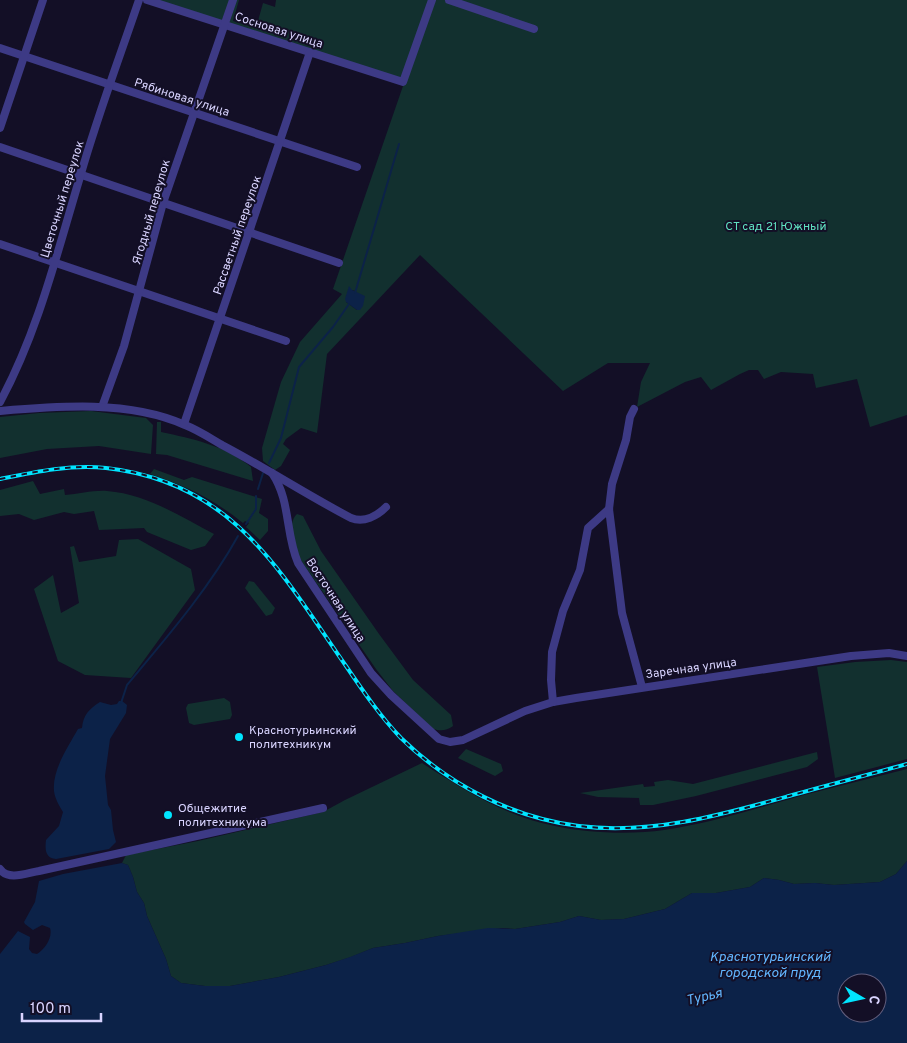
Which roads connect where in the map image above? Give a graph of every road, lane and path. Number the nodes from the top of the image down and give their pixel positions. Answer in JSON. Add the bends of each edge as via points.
{"nodes":[{"id":1,"x":43,"y":0,"type":"edge"},
{"id":2,"x":139,"y":0,"type":"edge"},
{"id":3,"x":147,"y":0,"type":"edge"},
{"id":4,"x":233,"y":0,"type":"edge"},
{"id":5,"x":432,"y":0,"type":"edge"},
{"id":6,"x":449,"y":0,"type":"edge"},
{"id":7,"x":225,"y":25,"type":"junction"},
{"id":8,"x":534,"y":29,"type":"dead end"},
{"id":9,"x":0,"y":48,"type":"edge"},
{"id":10,"x":310,"y":52,"type":"junction"},
{"id":11,"x":24,"y":56,"type":"junction"},
{"id":12,"x":110,"y":85,"type":"junction"},
{"id":13,"x":195,"y":113,"type":"junction"},
{"id":14,"x":0,"y":128,"type":"edge"},
{"id":15,"x":280,"y":141,"type":"junction"},
{"id":16,"x":0,"y":147,"type":"edge"},
{"id":17,"x":357,"y":167,"type":"dead end"},
{"id":18,"x":80,"y":175,"type":"junction"},
{"id":19,"x":163,"y":203,"type":"junction"},
{"id":20,"x":249,"y":232,"type":"junction"},
{"id":21,"x":0,"y":244,"type":"edge"},
{"id":22,"x":55,"y":263,"type":"junction"},
{"id":23,"x":339,"y":263,"type":"dead end"},
{"id":24,"x":140,"y":292,"type":"junction"},
{"id":25,"x":220,"y":319,"type":"junction"},
{"id":26,"x":286,"y":341,"type":"dead end"},
{"id":27,"x":0,"y":402,"type":"edge"},
{"id":28,"x":102,"y":407,"type":"junction"},
{"id":29,"x":634,"y":409,"type":"dead end"},
{"id":30,"x":0,"y":411,"type":"edge"},
{"id":31,"x":184,"y":424,"type":"junction"},
{"id":32,"x":272,"y":473,"type":"junction"},
{"id":33,"x":386,"y":507,"type":"dead end"},
{"id":34,"x":609,"y":509,"type":"junction"},
{"id":35,"x":907,"y":656,"type":"edge"},
{"id":36,"x":642,"y":687,"type":"junction"},
{"id":37,"x":553,"y":702,"type":"junction"},
{"id":38,"x":484,"y":729,"type":"joint"},
{"id":39,"x":324,"y":808,"type":"dead end"},
{"id":40,"x":0,"y":869,"type":"edge"}],
"edges":[{"from":1,"to":11,"type":"street"},
{"from":2,"to":12,"type":"street","name":"Цветочный переулок"},
{"from":3,"to":7,"type":"street","name":"Сосновая улица"},
{"from":4,"to":7,"type":"street","name":"Ягодный переулок"},
{"from":5,"to":10,"type":"street","name":"Сосновая улица","via":[[403,82]]},
{"from":6,"to":8,"type":"street"},
{"from":7,"to":10,"type":"street","name":"Сосновая улица"},
{"from":7,"to":13,"type":"street","name":"Ягодный переулок"},
{"from":9,"to":11,"type":"street","name":"Рябиновая улица"},
{"from":10,"to":15,"type":"street","name":"Рассветный переулок"},
{"from":11,"to":12,"type":"street","name":"Рябиновая улица"},
{"from":11,"to":14,"type":"street"},
{"from":12,"to":13,"type":"street","name":"Рябиновая улица"},
{"from":12,"to":18,"type":"street","name":"Цветочный переулок"},
{"from":13,"to":15,"type":"street","name":"Рябиновая улица"},
{"from":13,"to":19,"type":"street","name":"Ягодный переулок"},
{"from":15,"to":17,"type":"street","name":"Рябиновая улица"},
{"from":15,"to":20,"type":"street","name":"Рассветный переулок"},
{"from":16,"to":18,"type":"street"},
{"from":18,"to":19,"type":"street"},
{"from":18,"to":22,"type":"street","name":"Цветочный переулок"},
{"from":19,"to":20,"type":"street"},
{"from":19,"to":24,"type":"street","name":"Ягодный переулок"},
{"from":20,"to":23,"type":"street"},
{"from":20,"to":25,"type":"street","name":"Рассветный переулок"},
{"from":21,"to":22,"type":"street"},
{"from":22,"to":24,"type":"street"},
{"from":22,"to":27,"type":"street","name":"Цветочный переулок","via":[[30,335]]},
{"from":24,"to":25,"type":"street"},
{"from":24,"to":28,"type":"street","name":"Ягодный переулок"},
{"from":25,"to":26,"type":"street"},
{"from":25,"to":31,"type":"street","name":"Рассветный переулок"},
{"from":28,"to":30,"type":"street","via":[[55,406]]},
{"from":28,"to":31,"type":"street"},
{"from":29,"to":34,"type":"street","via":[[612,484]]},
{"from":31,"to":32,"type":"street"},
{"from":32,"to":33,"type":"street","via":[[358,521],[377,515]]},
{"from":32,"to":38,"type":"street","name":"Восточная улица","via":[[284,495],[291,544],[298,563],[371,673],[439,739],[450,742],[463,740]]},
{"from":34,"to":36,"type":"street","via":[[622,613]]},
{"from":34,"to":37,"type":"street","via":[[588,528],[580,570],[563,611],[552,652],[550,680]]},
{"from":35,"to":36,"type":"street","name":"Заречная улица","via":[[889,653],[851,656]]},
{"from":36,"to":37,"type":"street","name":"Заречная улица"},
{"from":37,"to":38,"type":"street","name":"Заречная улица"},
{"from":39,"to":40,"type":"street","via":[[39,871],[8,876]]}]}
